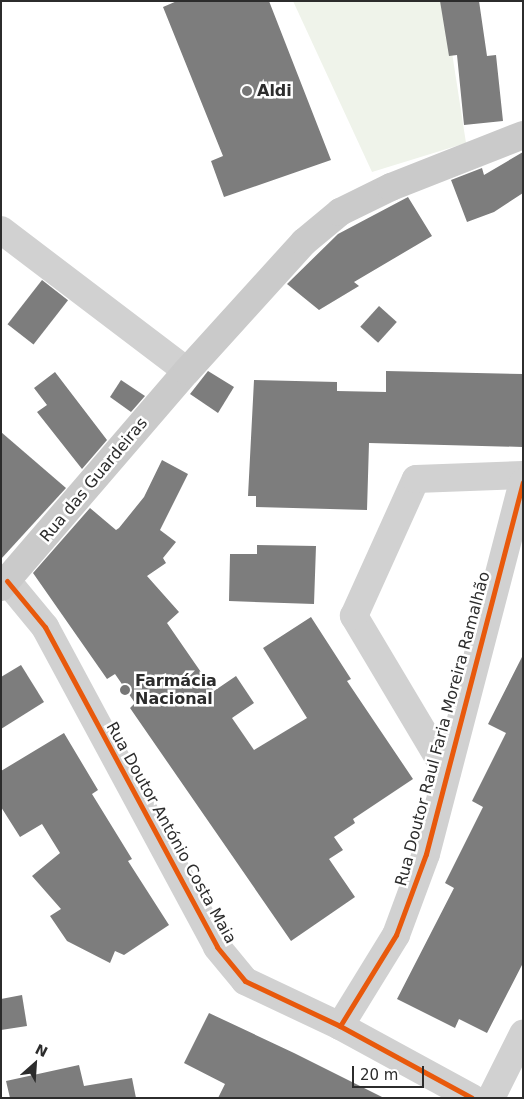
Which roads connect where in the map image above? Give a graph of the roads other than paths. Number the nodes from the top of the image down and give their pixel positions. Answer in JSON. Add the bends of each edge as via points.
{"nodes":[{"id":1,"x":523,"y":135,"type":"edge"},
{"id":2,"x":1,"y":230,"type":"edge"},
{"id":3,"x":187,"y":371,"type":"junction"},
{"id":4,"x":523,"y":475,"type":"edge"},
{"id":5,"x":523,"y":482,"type":"edge"},
{"id":6,"x":4,"y":584,"type":"edge"},
{"id":7,"x":447,"y":772,"type":"junction"},
{"id":8,"x":340,"y":1026,"type":"junction"},
{"id":9,"x":523,"y":1034,"type":"edge"},
{"id":10,"x":472,"y":1098,"type":"edge"},
{"id":11,"x":491,"y":1098,"type":"edge"}],
"edges":[{"from":1,"to":3,"type":"main road","name":"Rua das Guardeiras","via":[[392,187],[340,212],[304,242]]},
{"from":2,"to":3,"type":"street"},
{"from":3,"to":6,"type":"main road","name":"Rua das Guardeiras"},
{"from":4,"to":7,"type":"street","via":[[416,479],[354,616]]},
{"from":5,"to":7,"type":"street","name":"Rua Doutor Raul Faria Moreira Ramalhão"},
{"from":6,"to":8,"type":"street","name":"Rua Doutor António Costa Maia","via":[[45,627],[216,947],[245,981]]},
{"from":7,"to":8,"type":"street","name":"Rua Doutor Raul Faria Moreira Ramalhão","via":[[426,854],[396,935]]},
{"from":8,"to":10,"type":"street","name":"Rua Doutor António Costa Maia"},
{"from":9,"to":11,"type":"street"}]}
